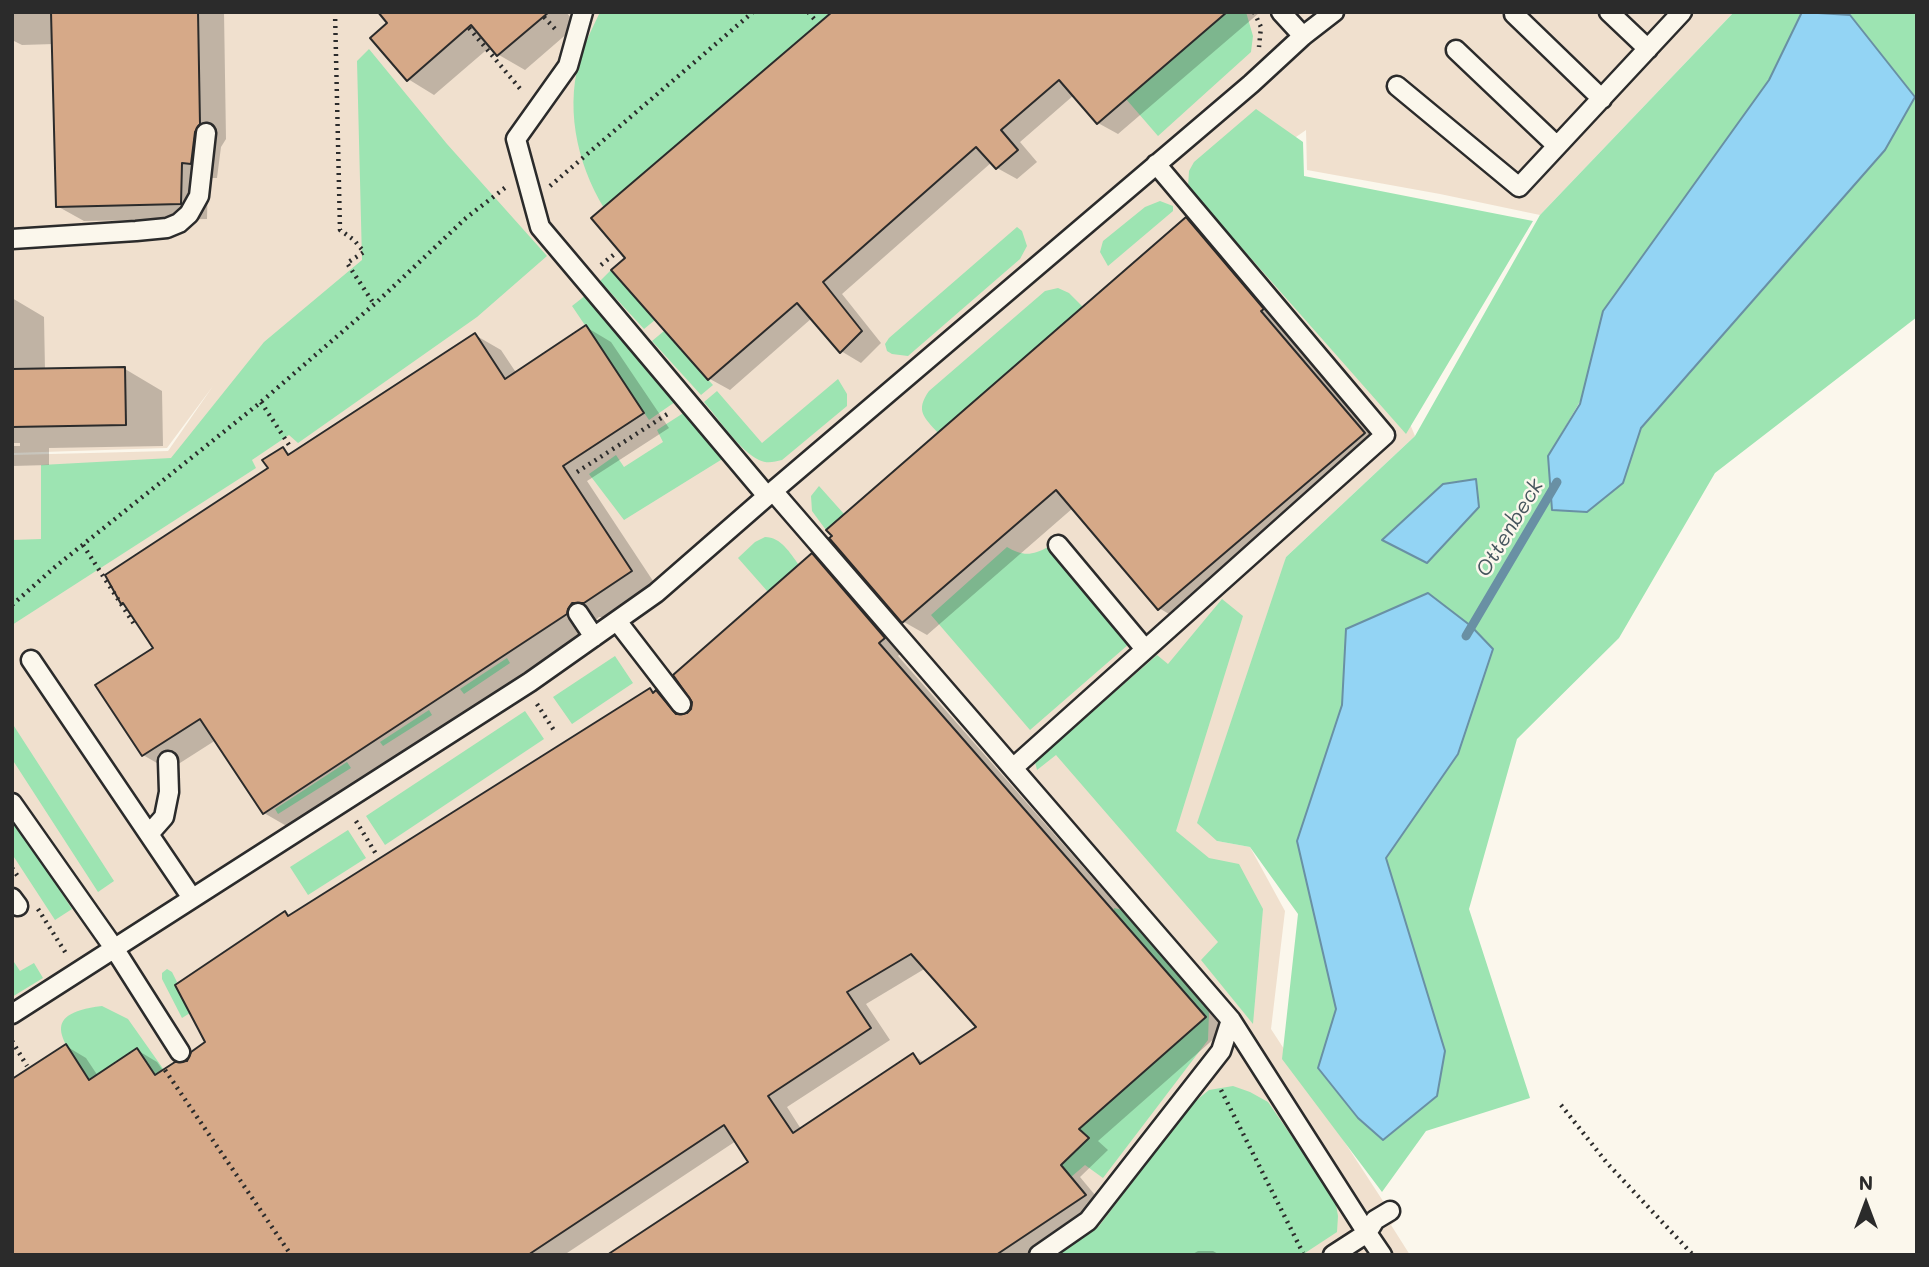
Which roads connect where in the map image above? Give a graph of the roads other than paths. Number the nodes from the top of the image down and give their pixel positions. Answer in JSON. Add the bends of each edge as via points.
{"nodes":[{"id":1,"x":583,"y":12,"type":"edge"},
{"id":2,"x":1281,"y":12,"type":"edge"},
{"id":3,"x":1334,"y":12,"type":"edge"},
{"id":4,"x":1609,"y":12,"type":"edge"},
{"id":5,"x":1682,"y":12,"type":"edge"},
{"id":6,"x":1514,"y":14,"type":"edge"},
{"id":7,"x":1303,"y":36,"type":"junction"},
{"id":8,"x":1648,"y":49,"type":"junction"},
{"id":9,"x":1456,"y":50,"type":"dead end"},
{"id":10,"x":1397,"y":86,"type":"dead end"},
{"id":11,"x":1602,"y":99,"type":"junction"},
{"id":12,"x":206,"y":133,"type":"dead end"},
{"id":13,"x":1557,"y":146,"type":"junction"},
{"id":14,"x":1156,"y":164,"type":"junction"},
{"id":15,"x":12,"y":239,"type":"edge"},
{"id":16,"x":770,"y":493,"type":"junction"},
{"id":17,"x":1058,"y":545,"type":"dead end"},
{"id":18,"x":578,"y":613,"type":"dead end"},
{"id":19,"x":617,"y":621,"type":"junction"},
{"id":20,"x":594,"y":636,"type":"junction"},
{"id":21,"x":1145,"y":649,"type":"junction"},
{"id":22,"x":31,"y":660,"type":"dead end"},
{"id":23,"x":681,"y":704,"type":"dead end"},
{"id":24,"x":168,"y":761,"type":"dead end"},
{"id":25,"x":1013,"y":768,"type":"junction"},
{"id":26,"x":12,"y":803,"type":"edge"},
{"id":27,"x":149,"y":834,"type":"junction"},
{"id":28,"x":192,"y":898,"type":"junction"},
{"id":29,"x":114,"y":948,"type":"junction"},
{"id":30,"x":12,"y":1014,"type":"edge"},
{"id":31,"x":1231,"y":1020,"type":"junction"},
{"id":32,"x":180,"y":1052,"type":"dead end"},
{"id":33,"x":1390,"y":1211,"type":"dead end"},
{"id":34,"x":1367,"y":1233,"type":"junction"},
{"id":35,"x":1039,"y":1255,"type":"edge"},
{"id":36,"x":1333,"y":1255,"type":"edge"},
{"id":37,"x":1381,"y":1255,"type":"edge"}],
"edges":[{"from":1,"to":16,"type":"lane","via":[[568,66],[516,139],[540,227]]},
{"from":2,"to":7,"type":"lane"},
{"from":3,"to":7,"type":"lane"},
{"from":4,"to":8,"type":"lane"},
{"from":5,"to":8,"type":"lane"},
{"from":6,"to":11,"type":"lane"},
{"from":7,"to":14,"type":"lane"},
{"from":8,"to":11,"type":"lane"},
{"from":9,"to":13,"type":"lane"},
{"from":10,"to":13,"type":"lane","via":[[1519,187]]},
{"from":11,"to":13,"type":"lane"},
{"from":12,"to":15,"type":"lane","via":[[199,195],[179,223],[136,231]]},
{"from":14,"to":16,"type":"lane"},
{"from":14,"to":21,"type":"lane","via":[[1385,435]]},
{"from":16,"to":19,"type":"lane","via":[[656,593]]},
{"from":16,"to":25,"type":"lane"},
{"from":17,"to":21,"type":"lane"},
{"from":18,"to":20,"type":"lane"},
{"from":19,"to":20,"type":"lane"},
{"from":19,"to":23,"type":"lane"},
{"from":20,"to":28,"type":"lane","via":[[530,682]]},
{"from":21,"to":25,"type":"lane"},
{"from":22,"to":27,"type":"lane"},
{"from":24,"to":27,"type":"lane","via":[[164,817]]},
{"from":25,"to":31,"type":"lane"},
{"from":26,"to":29,"type":"lane"},
{"from":27,"to":28,"type":"lane"},
{"from":28,"to":29,"type":"lane"},
{"from":29,"to":30,"type":"lane"},
{"from":29,"to":32,"type":"lane"},
{"from":31,"to":34,"type":"lane"},
{"from":31,"to":35,"type":"lane","via":[[1221,1051],[1088,1221]]},
{"from":33,"to":34,"type":"lane","via":[[1375,1220]]},
{"from":34,"to":36,"type":"lane"},
{"from":34,"to":37,"type":"lane"}]}
